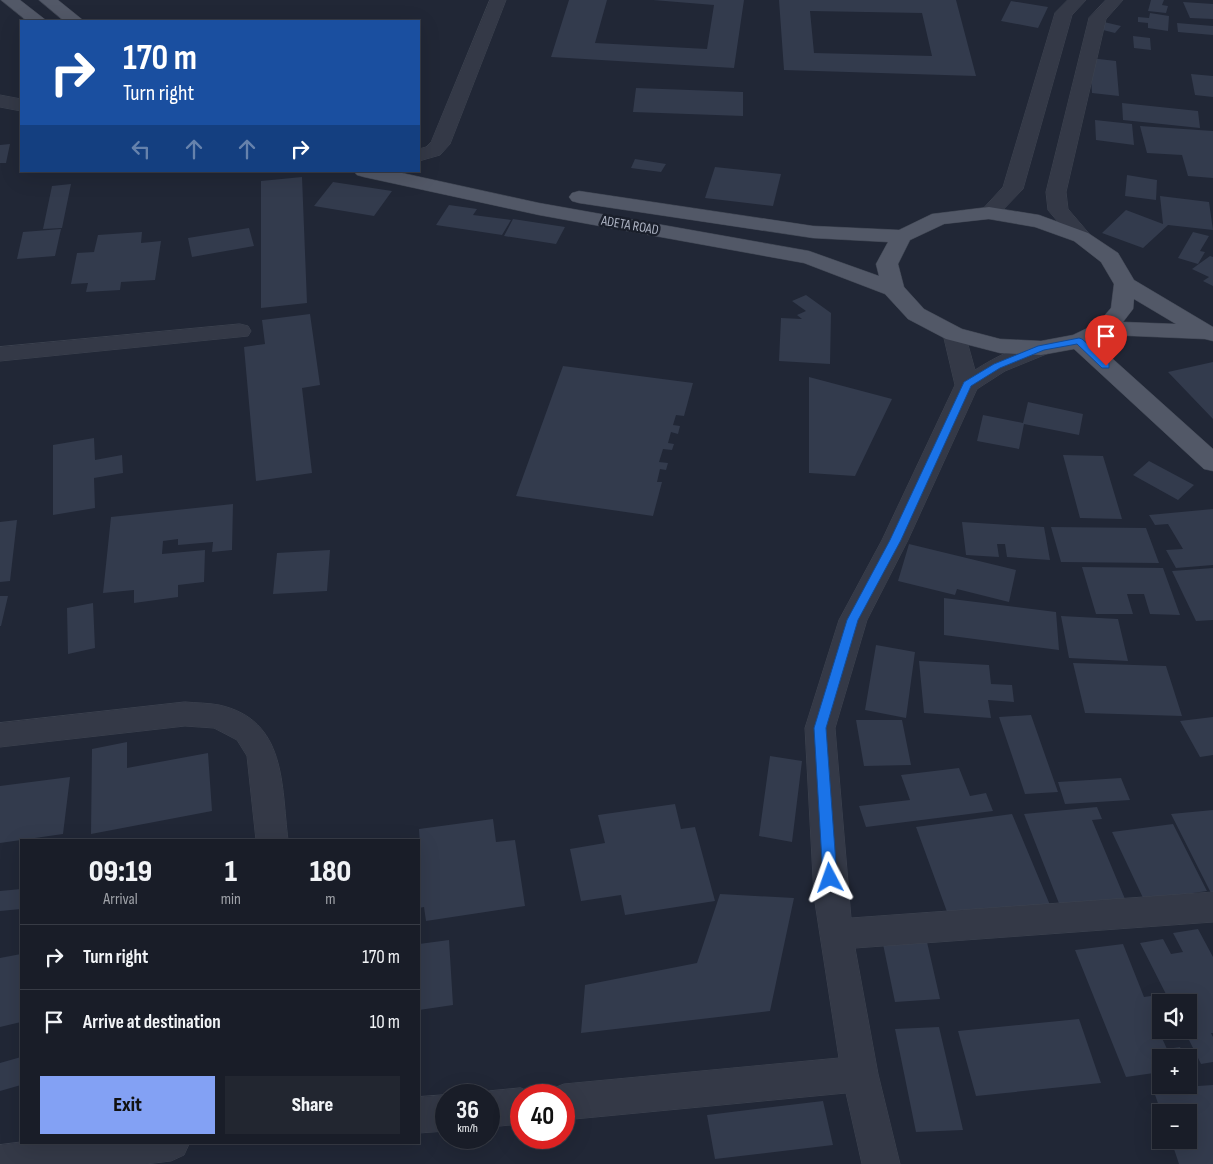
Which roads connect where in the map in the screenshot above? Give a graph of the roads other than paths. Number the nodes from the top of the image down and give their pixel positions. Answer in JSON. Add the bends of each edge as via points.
{"nodes":[{"id":1,"x":9,"y":0,"type":"edge"},
{"id":2,"x":47,"y":0,"type":"edge"},
{"id":3,"x":498,"y":0,"type":"edge"},
{"id":4,"x":1078,"y":0,"type":"edge"},
{"id":5,"x":1115,"y":0,"type":"edge"},
{"id":6,"x":37,"y":20,"type":"edge"},
{"id":7,"x":74,"y":20,"type":"edge"},
{"id":8,"x":0,"y":84,"type":"edge"},
{"id":9,"x":20,"y":88,"type":"edge"},
{"id":10,"x":0,"y":101,"type":"edge"},
{"id":11,"x":20,"y":105,"type":"edge"},
{"id":12,"x":20,"y":115,"type":"edge"},
{"id":13,"x":0,"y":117,"type":"edge"},
{"id":14,"x":420,"y":155,"type":"edge"},
{"id":15,"x":420,"y":169,"type":"edge"},
{"id":16,"x":369,"y":172,"type":"edge"},
{"id":17,"x":989,"y":213,"type":"junction"},
{"id":18,"x":902,"y":236,"type":"junction"},
{"id":19,"x":1081,"y":237,"type":"junction"},
{"id":20,"x":1125,"y":284,"type":"junction"},
{"id":21,"x":893,"y":289,"type":"junction"},
{"id":22,"x":1106,"y":328,"type":"junction"},
{"id":23,"x":240,"y":331,"type":"dead end"},
{"id":24,"x":1209,"y":333,"type":"edge"},
{"id":25,"x":954,"y":334,"type":"junction"},
{"id":26,"x":1079,"y":341,"type":"junction"},
{"id":27,"x":1041,"y":348,"type":"junction"},
{"id":28,"x":0,"y":354,"type":"edge"},
{"id":29,"x":967,"y":385,"type":"junction"},
{"id":30,"x":1213,"y":463,"type":"edge"},
{"id":31,"x":0,"y":735,"type":"edge"},
{"id":32,"x":272,"y":839,"type":"edge"},
{"id":33,"x":1213,"y":908,"type":"edge"},
{"id":34,"x":836,"y":934,"type":"junction"},
{"id":35,"x":860,"y":1074,"type":"junction"},
{"id":36,"x":575,"y":1101,"type":"edge"},
{"id":37,"x":435,"y":1114,"type":"edge"},
{"id":38,"x":420,"y":1115,"type":"edge"},
{"id":39,"x":155,"y":1144,"type":"edge"},
{"id":40,"x":0,"y":1164,"type":"edge"},
{"id":41,"x":881,"y":1164,"type":"edge"}],
"edges":[{"from":1,"to":6,"type":"main road"},
{"from":2,"to":7,"type":"main road"},
{"from":3,"to":14,"type":"street","via":[[440,144],[433,151]]},
{"from":4,"to":17,"type":"street","via":[[1064,13],[1013,189]]},
{"from":5,"to":19,"type":"street","via":[[1098,18],[1056,192],[1058,210]]},
{"from":8,"to":9,"type":"street"},
{"from":10,"to":11,"type":"street"},
{"from":12,"to":13,"type":"street"},
{"from":15,"to":18,"type":"main road","name":"ADETA ROAD","via":[[549,193],[813,232]]},
{"from":16,"to":21,"type":"main road","name":"ADETA ROAD","via":[[539,209],[809,257]]},
{"from":17,"to":18,"type":"main road","via":[[939,218]]},
{"from":17,"to":19,"type":"main road","via":[[1039,220]]},
{"from":18,"to":21,"type":"main road","via":[[887,264]]},
{"from":19,"to":20,"type":"main road","via":[[1110,258]]},
{"from":20,"to":22,"type":"main road","via":[[1122,309]]},
{"from":20,"to":24,"type":"main road"},
{"from":21,"to":25,"type":"main road","via":[[916,314]]},
{"from":22,"to":24,"type":"main road"},
{"from":22,"to":26,"type":"main road"},
{"from":23,"to":28,"type":"street"},
{"from":25,"to":27,"type":"main road","via":[[1000,346]]},
{"from":25,"to":29,"type":"street"},
{"from":26,"to":27,"type":"main road"},
{"from":26,"to":30,"type":"main road"},
{"from":27,"to":29,"type":"street","via":[[997,366]]},
{"from":29,"to":34,"type":"street","via":[[895,540],[852,620],[820,728]]},
{"from":31,"to":32,"type":"street","via":[[185,714],[219,717],[248,732],[262,755]]},
{"from":33,"to":34,"type":"street"},
{"from":34,"to":35,"type":"street"},
{"from":35,"to":36,"type":"street"},
{"from":35,"to":41,"type":"street"},
{"from":37,"to":38,"type":"street"},
{"from":39,"to":40,"type":"street"}]}
